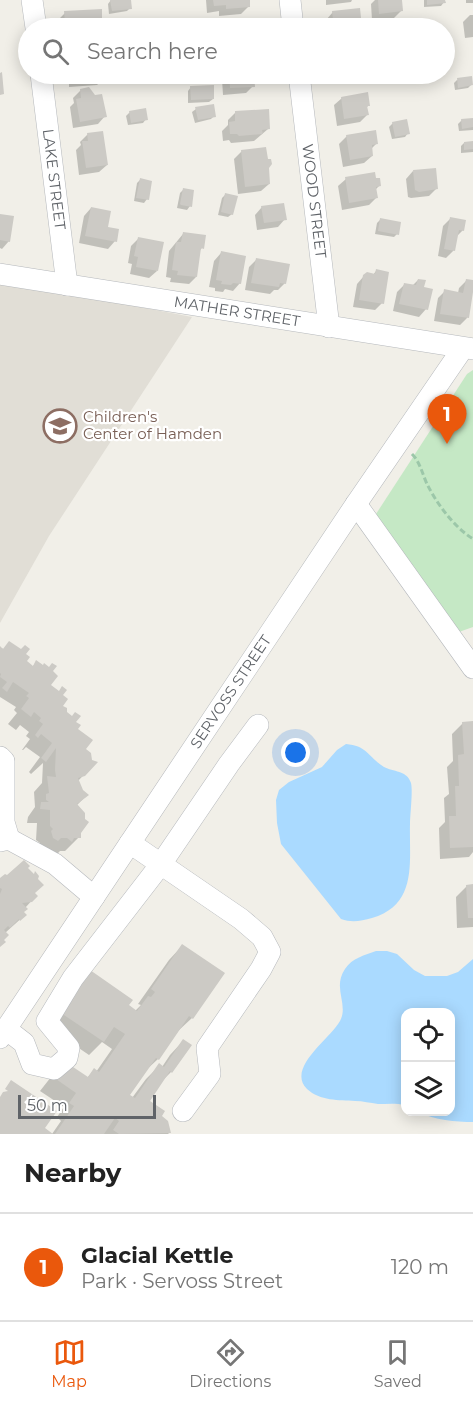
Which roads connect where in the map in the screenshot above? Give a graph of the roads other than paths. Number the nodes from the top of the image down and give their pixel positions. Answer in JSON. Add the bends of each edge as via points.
{"nodes":[{"id":1,"x":32,"y":0,"type":"edge"},
{"id":2,"x":290,"y":0,"type":"edge"},
{"id":3,"x":35,"y":18,"type":"edge"},
{"id":4,"x":292,"y":18,"type":"edge"},
{"id":5,"x":42,"y":84,"type":"edge"},
{"id":6,"x":300,"y":84,"type":"edge"},
{"id":7,"x":0,"y":274,"type":"edge"},
{"id":8,"x":67,"y":285,"type":"junction"},
{"id":9,"x":329,"y":327,"type":"junction"},
{"id":10,"x":468,"y":349,"type":"edge"},
{"id":11,"x":356,"y":504,"type":"junction"},
{"id":12,"x":473,"y":668,"type":"edge"},
{"id":13,"x":258,"y":725,"type":"dead end"},
{"id":14,"x":0,"y":758,"type":"edge"},
{"id":15,"x":4,"y":840,"type":"edge"},
{"id":16,"x":130,"y":843,"type":"junction"},
{"id":17,"x":161,"y":864,"type":"junction"},
{"id":18,"x":94,"y":897,"type":"junction"},
{"id":19,"x":7,"y":1028,"type":"edge"},
{"id":20,"x":52,"y":1028,"type":"junction"},
{"id":21,"x":183,"y":1111,"type":"dead end"}],
"edges":[{"from":1,"to":3,"type":"street"},
{"from":2,"to":4,"type":"street"},
{"from":5,"to":8,"type":"street","name":"LAKE STREET"},
{"from":6,"to":9,"type":"street","name":"WOOD STREET"},
{"from":7,"to":8,"type":"street","name":"MATHER STREET"},
{"from":8,"to":9,"type":"street","name":"MATHER STREET"},
{"from":9,"to":10,"type":"street","name":"MATHER STREET"},
{"from":10,"to":11,"type":"street","name":"SERVOSS STREET"},
{"from":11,"to":12,"type":"street"},
{"from":11,"to":16,"type":"street","name":"SERVOSS STREET"},
{"from":13,"to":17,"type":"street"},
{"from":14,"to":15,"type":"street","via":[[4,761]]},
{"from":15,"to":18,"type":"street","via":[[55,864]]},
{"from":16,"to":17,"type":"street"},
{"from":16,"to":18,"type":"street","name":"SERVOSS STREET"},
{"from":17,"to":20,"type":"street","via":[[73,978],[47,1021]]},
{"from":17,"to":21,"type":"street","via":[[241,919],[262,937],[270,952],[207,1047],[210,1074]]},
{"from":18,"to":19,"type":"street","name":"SERVOSS STREET"},
{"from":19,"to":20,"type":"street"},
{"from":19,"to":20,"type":"street","via":[[24,1043],[32,1064],[54,1069],[67,1058],[69,1048]]}]}
